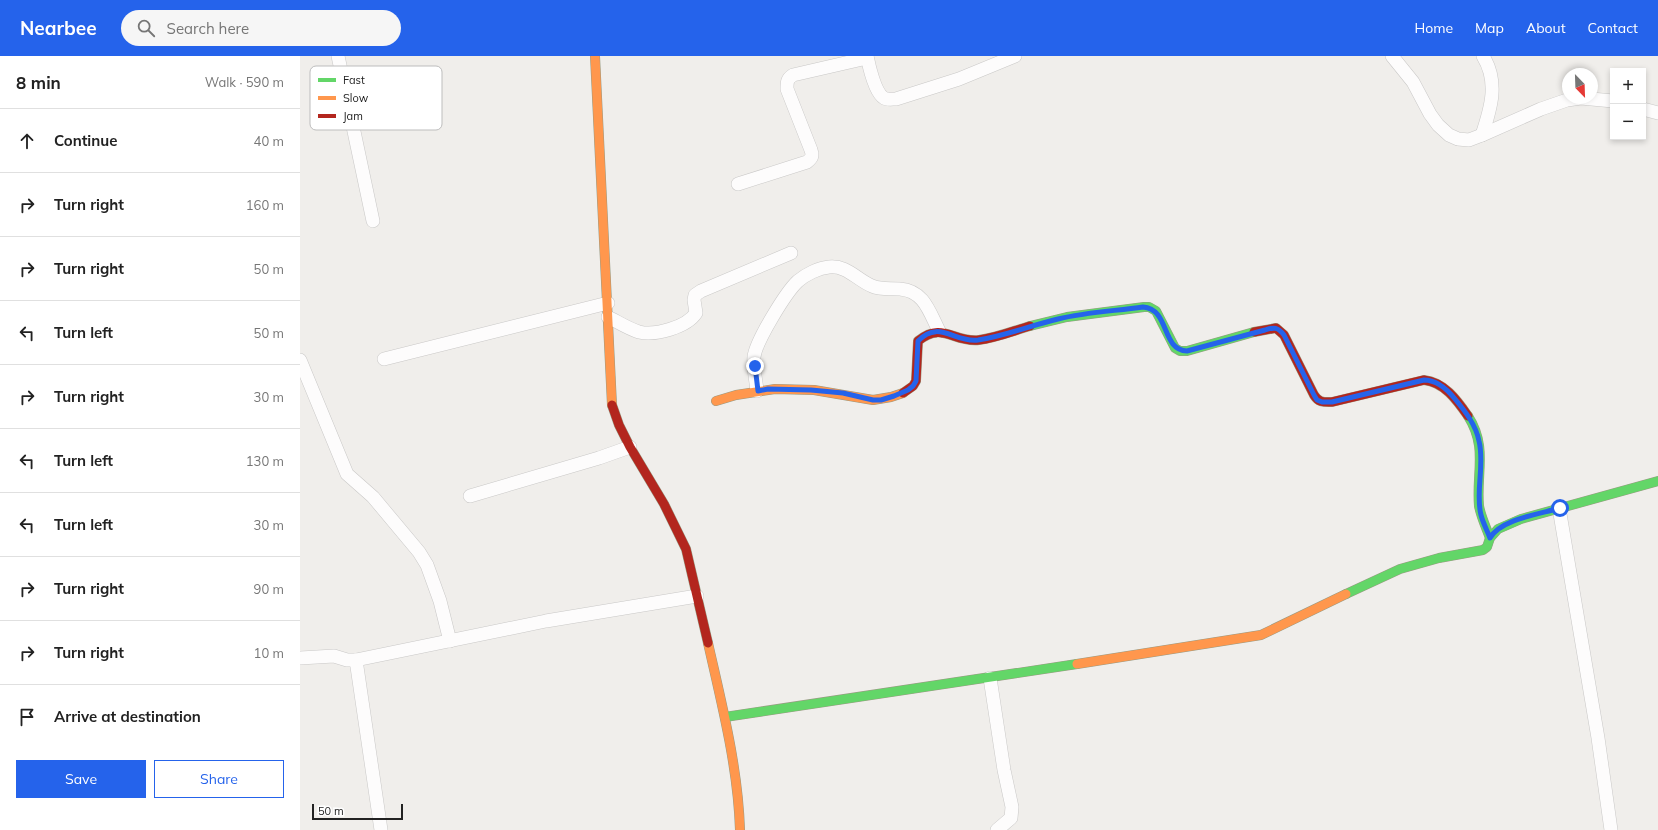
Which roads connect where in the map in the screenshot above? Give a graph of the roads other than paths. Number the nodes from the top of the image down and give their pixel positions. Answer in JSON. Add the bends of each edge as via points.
{"nodes":[{"id":1,"x":338,"y":56,"type":"edge"},
{"id":2,"x":595,"y":56,"type":"edge"},
{"id":3,"x":1015,"y":56,"type":"edge"},
{"id":4,"x":1392,"y":56,"type":"edge"},
{"id":5,"x":1483,"y":56,"type":"edge"},
{"id":6,"x":867,"y":57,"type":"edge"},
{"id":7,"x":340,"y":66,"type":"edge"},
{"id":8,"x":1610,"y":101,"type":"edge"},
{"id":9,"x":1646,"y":110,"type":"edge"},
{"id":10,"x":1658,"y":113,"type":"edge"},
{"id":11,"x":354,"y":130,"type":"edge"},
{"id":12,"x":1482,"y":135,"type":"junction"},
{"id":13,"x":738,"y":184,"type":"dead end"},
{"id":14,"x":374,"y":221,"type":"dead end"},
{"id":15,"x":791,"y":253,"type":"dead end"},
{"id":16,"x":608,"y":303,"type":"junction"},
{"id":17,"x":608,"y":317,"type":"junction"},
{"id":18,"x":939,"y":331,"type":"junction"},
{"id":19,"x":384,"y":359,"type":"dead end"},
{"id":20,"x":300,"y":360,"type":"edge"},
{"id":21,"x":758,"y":391,"type":"junction"},
{"id":22,"x":716,"y":401,"type":"dead end"},
{"id":23,"x":630,"y":447,"type":"junction"},
{"id":24,"x":1658,"y":481,"type":"edge"},
{"id":25,"x":470,"y":496,"type":"dead end"},
{"id":26,"x":1560,"y":508,"type":"junction"},
{"id":27,"x":1490,"y":538,"type":"junction"},
{"id":28,"x":697,"y":596,"type":"junction"},
{"id":29,"x":450,"y":641,"type":"junction"},
{"id":30,"x":300,"y":658,"type":"edge"},
{"id":31,"x":356,"y":660,"type":"junction"},
{"id":32,"x":990,"y":678,"type":"junction"},
{"id":33,"x":725,"y":716,"type":"junction"},
{"id":34,"x":381,"y":830,"type":"edge"},
{"id":35,"x":740,"y":830,"type":"edge"},
{"id":36,"x":997,"y":830,"type":"edge"},
{"id":37,"x":1611,"y":830,"type":"edge"}],
"edges":[{"from":1,"to":7,"type":"street"},
{"from":2,"to":16,"type":"street"},
{"from":3,"to":6,"type":"street","via":[[959,79],[896,99],[880,95]]},
{"from":4,"to":12,"type":"street","via":[[1413,82],[1430,114],[1449,135],[1458,140]]},
{"from":5,"to":12,"type":"street","via":[[1493,83],[1491,110]]},
{"from":6,"to":13,"type":"street","via":[[789,77],[787,89],[813,155],[807,162]]},
{"from":8,"to":12,"type":"street","via":[[1581,98],[1560,102]]},
{"from":9,"to":10,"type":"street"},
{"from":11,"to":14,"type":"street"},
{"from":15,"to":17,"type":"street","via":[[701,291],[695,295],[696,313],[693,317],[668,330],[638,332]]},
{"from":16,"to":17,"type":"street"},
{"from":16,"to":19,"type":"street"},
{"from":17,"to":23,"type":"street","via":[[613,410]]},
{"from":18,"to":21,"type":"street","via":[[923,336],[918,341],[916,381],[908,390],[894,396],[873,400],[843,393],[811,390]]},
{"from":18,"to":21,"type":"street","via":[[919,296],[912,292],[873,287],[843,268],[829,267],[798,281],[757,345],[754,357]]},
{"from":18,"to":27,"type":"street","via":[[963,340],[979,340],[1060,318],[1149,307],[1156,311],[1172,344],[1180,351],[1271,328],[1280,330],[1289,342],[1314,395],[1322,402],[1337,402],[1396,386],[1431,380],[1452,395],[1476,432],[1481,457],[1480,514]]},
{"from":20,"to":29,"type":"street","via":[[347,474],[373,497],[427,565]]},
{"from":21,"to":22,"type":"street"},
{"from":23,"to":25,"type":"street"},
{"from":23,"to":28,"type":"street","via":[[686,549]]},
{"from":24,"to":26,"type":"street"},
{"from":26,"to":27,"type":"street","via":[[1504,526]]},
{"from":26,"to":37,"type":"street"},
{"from":27,"to":32,"type":"street","via":[[1487,548],[1483,550],[1439,558],[1400,569],[1261,635]]},
{"from":28,"to":29,"type":"street"},
{"from":28,"to":33,"type":"street"},
{"from":29,"to":31,"type":"street"},
{"from":30,"to":31,"type":"street","via":[[334,656]]},
{"from":31,"to":34,"type":"street"},
{"from":32,"to":33,"type":"street"},
{"from":32,"to":36,"type":"street","via":[[1012,807],[1011,818]]},
{"from":33,"to":35,"type":"street","via":[[739,804]]}]}
